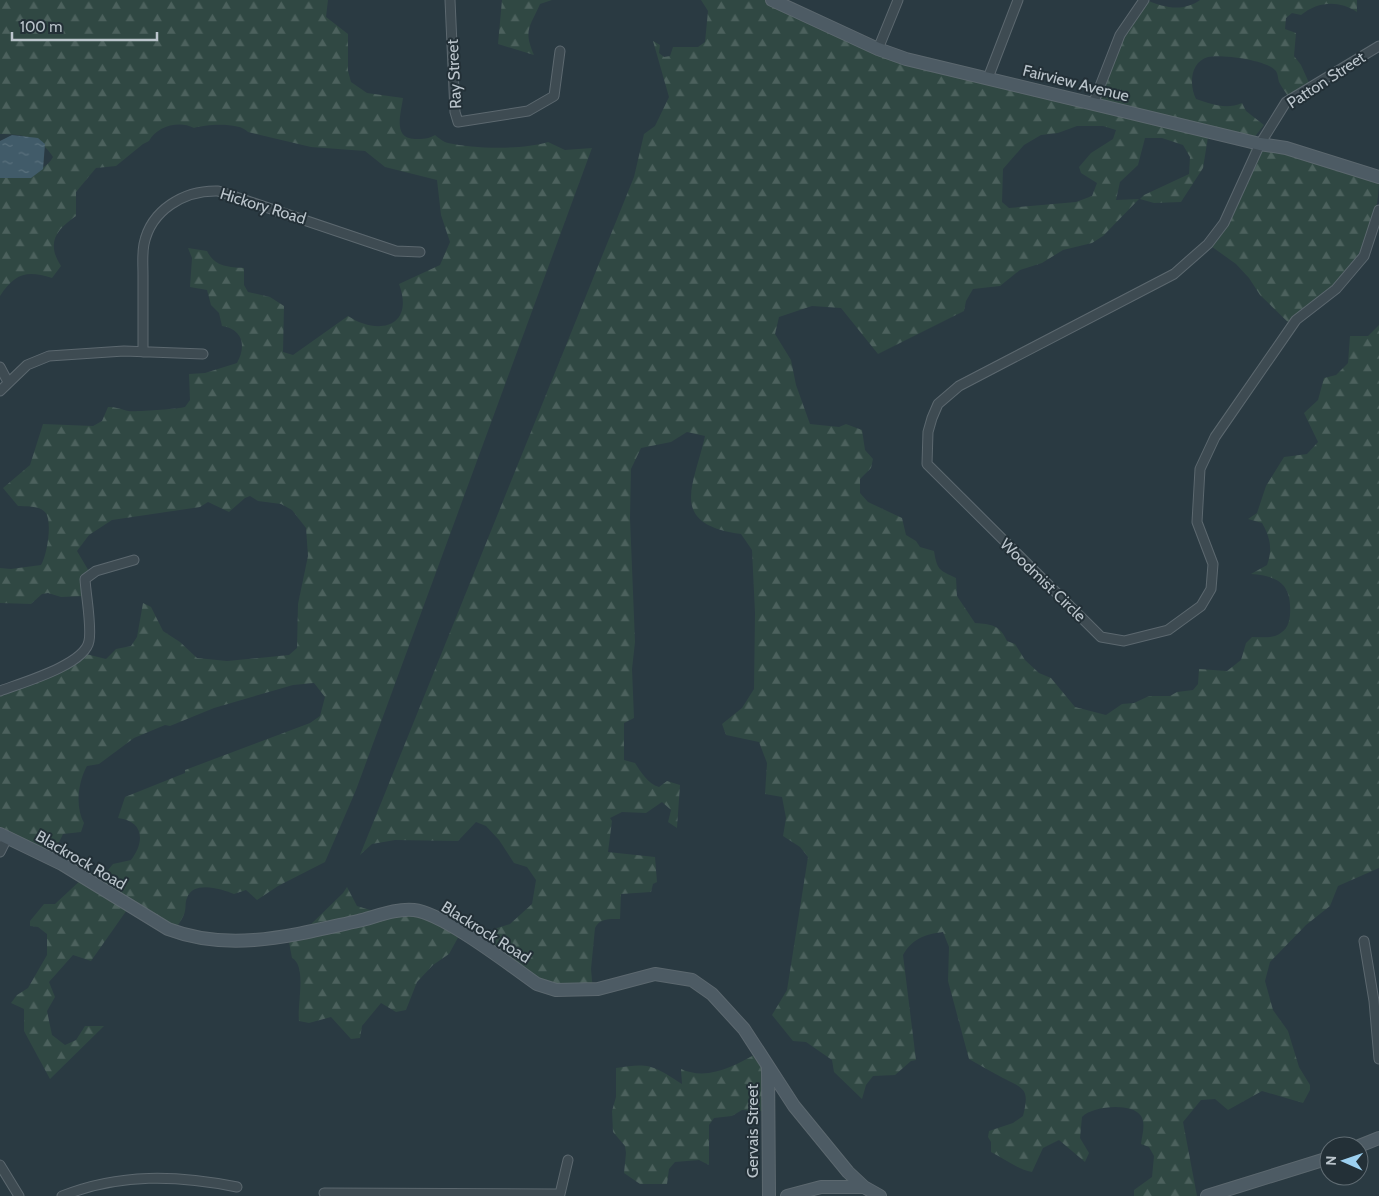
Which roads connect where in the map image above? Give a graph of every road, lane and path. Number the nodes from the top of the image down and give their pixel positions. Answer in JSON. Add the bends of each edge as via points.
{"nodes":[{"id":1,"x":450,"y":0,"type":"edge"},
{"id":2,"x":772,"y":0,"type":"edge"},
{"id":3,"x":898,"y":0,"type":"edge"},
{"id":4,"x":1018,"y":0,"type":"edge"},
{"id":5,"x":1144,"y":0,"type":"edge"},
{"id":6,"x":1379,"y":46,"type":"edge"},
{"id":7,"x":878,"y":49,"type":"junction"},
{"id":8,"x":560,"y":51,"type":"dead end"},
{"id":9,"x":988,"y":78,"type":"junction"},
{"id":10,"x":1093,"y":104,"type":"junction"},
{"id":11,"x":1260,"y":144,"type":"junction"},
{"id":12,"x":1379,"y":177,"type":"edge"},
{"id":13,"x":1379,"y":210,"type":"edge"},
{"id":14,"x":420,"y":252,"type":"dead end"},
{"id":15,"x":143,"y":352,"type":"junction"},
{"id":16,"x":203,"y":354,"type":"dead end"},
{"id":17,"x":0,"y":367,"type":"edge"},
{"id":18,"x":8,"y":382,"type":"junction"},
{"id":19,"x":0,"y":391,"type":"edge"},
{"id":20,"x":134,"y":560,"type":"dead end"},
{"id":21,"x":0,"y":691,"type":"edge"},
{"id":22,"x":3,"y":836,"type":"edge"},
{"id":23,"x":0,"y":852,"type":"edge"},
{"id":24,"x":1364,"y":941,"type":"dead end"},
{"id":25,"x":1379,"y":1059,"type":"edge"},
{"id":26,"x":768,"y":1066,"type":"junction"},
{"id":27,"x":568,"y":1160,"type":"dead end"},
{"id":28,"x":1319,"y":1161,"type":"edge"},
{"id":29,"x":0,"y":1165,"type":"edge"},
{"id":30,"x":236,"y":1187,"type":"dead end"},
{"id":31,"x":864,"y":1187,"type":"junction"},
{"id":32,"x":324,"y":1193,"type":"dead end"},
{"id":33,"x":454,"y":1195,"type":"edge"},
{"id":34,"x":560,"y":1195,"type":"edge"},
{"id":35,"x":19,"y":1196,"type":"edge"},
{"id":36,"x":62,"y":1196,"type":"edge"},
{"id":37,"x":769,"y":1196,"type":"edge"},
{"id":38,"x":787,"y":1196,"type":"edge"},
{"id":39,"x":880,"y":1196,"type":"edge"},
{"id":40,"x":1207,"y":1196,"type":"edge"}],
"edges":[{"from":1,"to":8,"type":"street","name":"Ray Street","via":[[458,122],[528,111],[554,96]]},
{"from":2,"to":7,"type":"street","name":"Fairview Avenue"},
{"from":3,"to":7,"type":"street"},
{"from":4,"to":9,"type":"street"},
{"from":5,"to":10,"type":"street","via":[[1120,36]]},
{"from":6,"to":11,"type":"street","name":"Patton Street","via":[[1286,102]]},
{"from":7,"to":9,"type":"street","name":"Fairview Avenue","via":[[930,66]]},
{"from":9,"to":10,"type":"street","name":"Fairview Avenue"},
{"from":10,"to":11,"type":"street","name":"Fairview Avenue"},
{"from":11,"to":12,"type":"street","name":"Fairview Avenue","via":[[1286,148]]},
{"from":11,"to":13,"type":"street","name":"Woodmist Circle","via":[[1224,223],[1188,263],[1174,274],[959,386],[938,404],[932,418],[927,464],[1101,637],[1124,641],[1168,630],[1201,606],[1211,589],[1213,564],[1197,522],[1200,469],[1215,437],[1296,320],[1336,289],[1364,256]]},
{"from":14,"to":15,"type":"street","name":"Hickory Road","via":[[396,251],[218,191],[203,190],[184,196],[154,220],[144,245]]},
{"from":15,"to":16,"type":"street"},
{"from":15,"to":18,"type":"street","via":[[49,356],[27,366]]},
{"from":17,"to":18,"type":"street"},
{"from":18,"to":19,"type":"street"},
{"from":20,"to":21,"type":"street","via":[[96,572],[85,579],[90,632],[89,643],[82,654],[49,673]]},
{"from":22,"to":23,"type":"street"},
{"from":22,"to":26,"type":"street","name":"Blackrock Road","via":[[62,864],[168,929],[187,936],[217,941],[283,938],[413,910],[436,917],[537,984],[556,990],[598,989],[655,974],[692,980],[712,994],[744,1029]]},
{"from":24,"to":25,"type":"street"},
{"from":26,"to":31,"type":"street","name":"Blackrock Road","via":[[794,1106]]},
{"from":26,"to":37,"type":"street","name":"Gervais Street"},
{"from":27,"to":34,"type":"street"},
{"from":28,"to":40,"type":"street"},
{"from":29,"to":35,"type":"street"},
{"from":30,"to":36,"type":"street","via":[[184,1178],[145,1177],[101,1183]]},
{"from":31,"to":38,"type":"street","via":[[821,1187]]},
{"from":31,"to":39,"type":"street","name":"Blackrock Road"},
{"from":32,"to":33,"type":"street"},
{"from":33,"to":34,"type":"street"}]}
